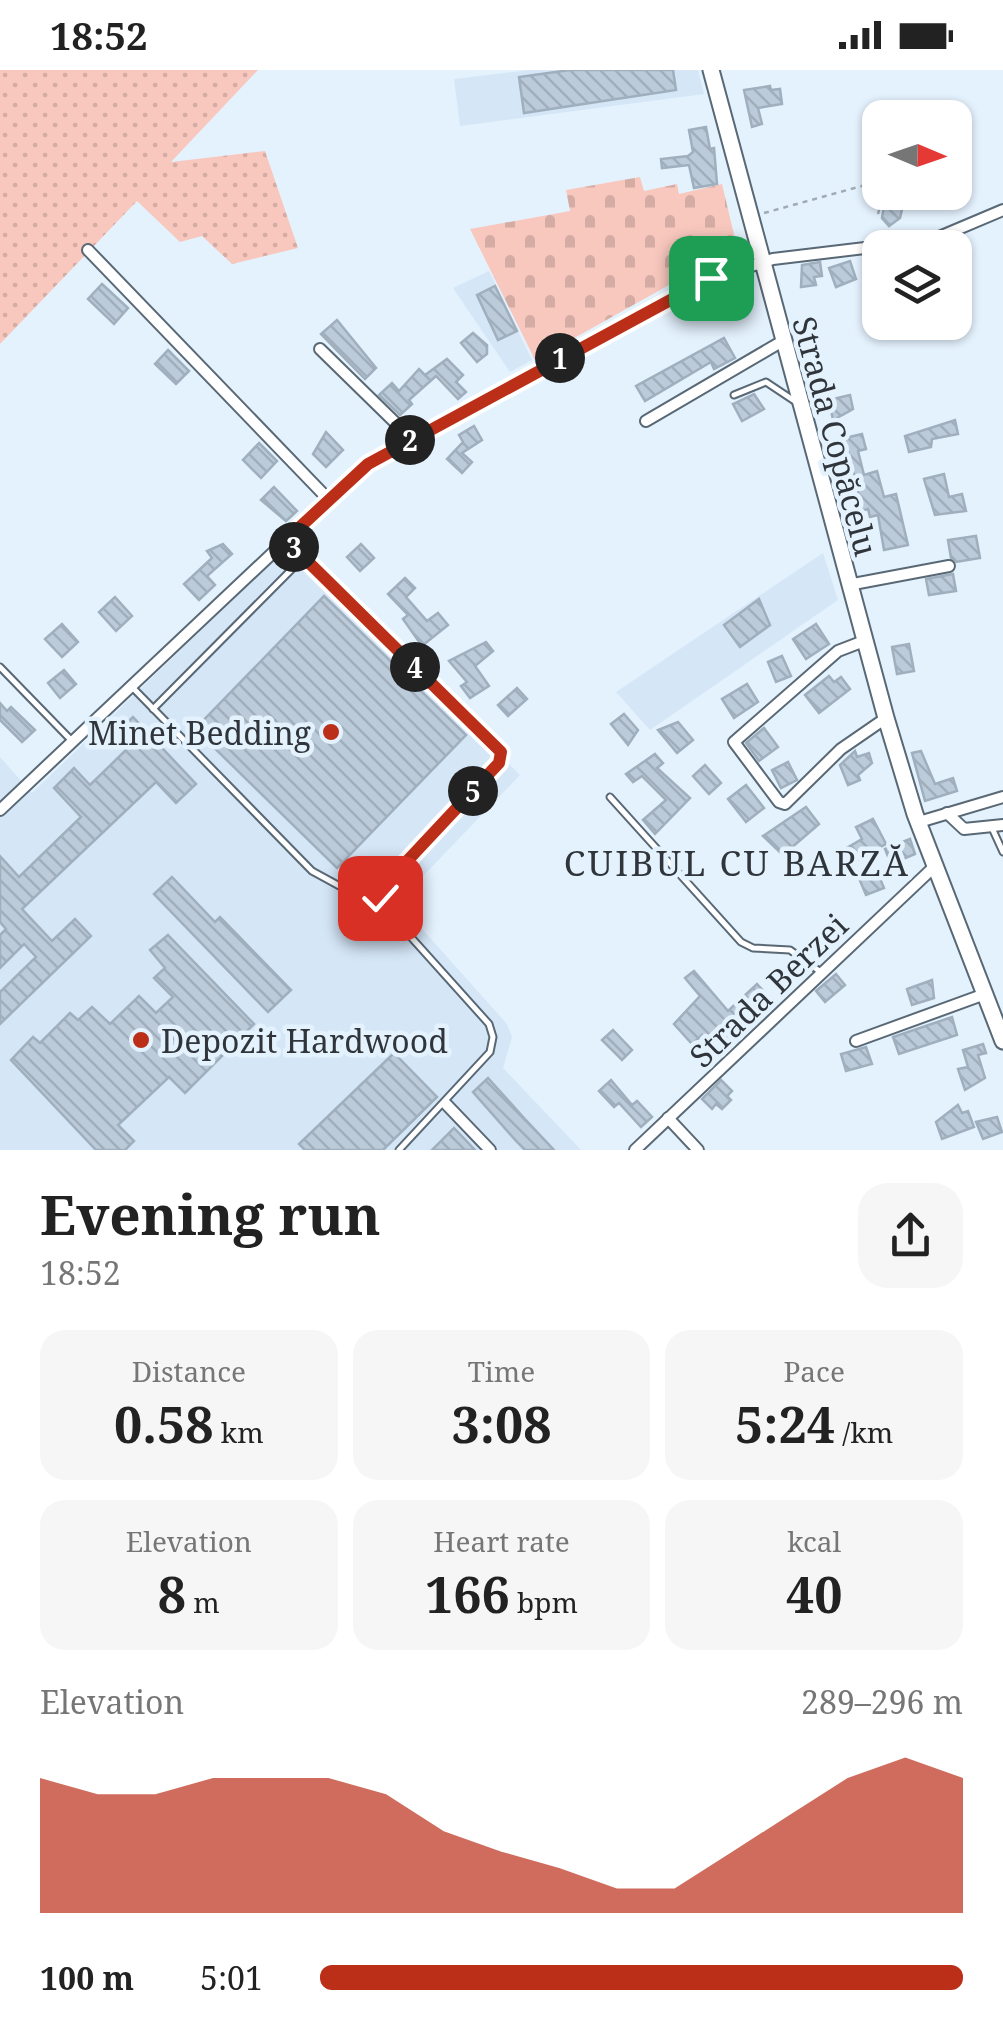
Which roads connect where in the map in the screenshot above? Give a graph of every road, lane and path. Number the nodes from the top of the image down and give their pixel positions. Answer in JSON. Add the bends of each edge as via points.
{"nodes":[{"id":1,"x":711,"y":70,"type":"edge"},
{"id":2,"x":862,"y":186,"type":"edge"},
{"id":3,"x":879,"y":210,"type":"edge"},
{"id":4,"x":1003,"y":210,"type":"edge"},
{"id":5,"x":878,"y":214,"type":"dead end"},
{"id":6,"x":748,"y":218,"type":"junction"},
{"id":7,"x":88,"y":250,"type":"dead end"},
{"id":8,"x":760,"y":262,"type":"junction"},
{"id":9,"x":781,"y":342,"type":"junction"},
{"id":10,"x":320,"y":349,"type":"dead end"},
{"id":11,"x":734,"y":396,"type":"dead end"},
{"id":12,"x":798,"y":404,"type":"junction"},
{"id":13,"x":646,"y":421,"type":"dead end"},
{"id":14,"x":412,"y":440,"type":"junction"},
{"id":15,"x":329,"y":500,"type":"junction"},
{"id":16,"x":286,"y":540,"type":"junction"},
{"id":17,"x":948,"y":566,"type":"dead end"},
{"id":18,"x":292,"y":569,"type":"dead end"},
{"id":19,"x":848,"y":585,"type":"junction"},
{"id":20,"x":864,"y":640,"type":"junction"},
{"id":21,"x":0,"y":667,"type":"edge"},
{"id":22,"x":131,"y":686,"type":"junction"},
{"id":23,"x":153,"y":709,"type":"junction"},
{"id":24,"x":886,"y":718,"type":"junction"},
{"id":25,"x":72,"y":742,"type":"junction"},
{"id":26,"x":499,"y":763,"type":"joint"},
{"id":27,"x":610,"y":797,"type":"dead end"},
{"id":28,"x":1003,"y":797,"type":"edge"},
{"id":29,"x":0,"y":810,"type":"edge"},
{"id":30,"x":947,"y":813,"type":"junction"},
{"id":31,"x":917,"y":818,"type":"junction"},
{"id":32,"x":998,"y":826,"type":"edge"},
{"id":33,"x":1003,"y":852,"type":"edge"},
{"id":34,"x":936,"y":866,"type":"junction"},
{"id":35,"x":380,"y":890,"type":"junction"},
{"id":36,"x":822,"y":973,"type":"junction"},
{"id":37,"x":985,"y":994,"type":"junction"},
{"id":38,"x":856,"y":1041,"type":"dead end"},
{"id":39,"x":1003,"y":1041,"type":"edge"},
{"id":40,"x":446,"y":1104,"type":"junction"},
{"id":41,"x":668,"y":1118,"type":"junction"},
{"id":42,"x":399,"y":1150,"type":"edge"},
{"id":43,"x":490,"y":1150,"type":"edge"},
{"id":44,"x":635,"y":1150,"type":"edge"},
{"id":45,"x":698,"y":1150,"type":"edge"}],
"edges":[{"from":1,"to":6,"type":"main road","name":"Strada Copăcelu"},
{"from":2,"to":6,"type":"path"},
{"from":3,"to":5,"type":"path"},
{"from":4,"to":8,"type":"street","via":[[932,240]]},
{"from":6,"to":8,"type":"main road","name":"Strada Copăcelu"},
{"from":7,"to":15,"type":"street"},
{"from":8,"to":9,"type":"main road","name":"Strada Copăcelu"},
{"from":8,"to":14,"type":"street","via":[[686,290]]},
{"from":9,"to":12,"type":"main road","name":"Strada Copăcelu"},
{"from":9,"to":13,"type":"street"},
{"from":10,"to":14,"type":"street"},
{"from":11,"to":12,"type":"lane","via":[[766,382]]},
{"from":12,"to":19,"type":"main road","name":"Strada Copăcelu"},
{"from":14,"to":15,"type":"street","via":[[368,464]]},
{"from":15,"to":16,"type":"street"},
{"from":16,"to":22,"type":"street"},
{"from":16,"to":26,"type":"street","via":[[494,742]]},
{"from":17,"to":19,"type":"street"},
{"from":18,"to":23,"type":"lane"},
{"from":19,"to":20,"type":"main road","name":"Strada Copăcelu"},
{"from":20,"to":24,"type":"main road","name":"Strada Copăcelu"},
{"from":20,"to":24,"type":"street","via":[[838,651],[734,742],[785,804],[841,749]]},
{"from":21,"to":25,"type":"lane"},
{"from":22,"to":23,"type":"lane"},
{"from":22,"to":25,"type":"street"},
{"from":23,"to":35,"type":"lane","via":[[312,871],[345,889]]},
{"from":24,"to":31,"type":"main road","name":"Strada Copăcelu"},
{"from":25,"to":29,"type":"street"},
{"from":26,"to":35,"type":"lane"},
{"from":27,"to":36,"type":"lane","via":[[740,942],[790,950]]},
{"from":28,"to":30,"type":"street"},
{"from":30,"to":31,"type":"street"},
{"from":30,"to":32,"type":"street","via":[[964,829]]},
{"from":31,"to":34,"type":"main road","name":"Strada Copăcelu"},
{"from":32,"to":33,"type":"lane"},
{"from":34,"to":36,"type":"street","name":"Strada Berzei"},
{"from":34,"to":37,"type":"main road","name":"Strada Copăcelu"},
{"from":35,"to":40,"type":"lane","via":[[384,906],[489,1024],[490,1052]]},
{"from":36,"to":41,"type":"street","name":"Strada Berzei"},
{"from":37,"to":38,"type":"street"},
{"from":37,"to":39,"type":"main road","name":"Strada Copăcelu"},
{"from":40,"to":42,"type":"lane"},
{"from":40,"to":43,"type":"street"},
{"from":41,"to":44,"type":"street","name":"Strada Berzei"},
{"from":41,"to":45,"type":"street"}]}
